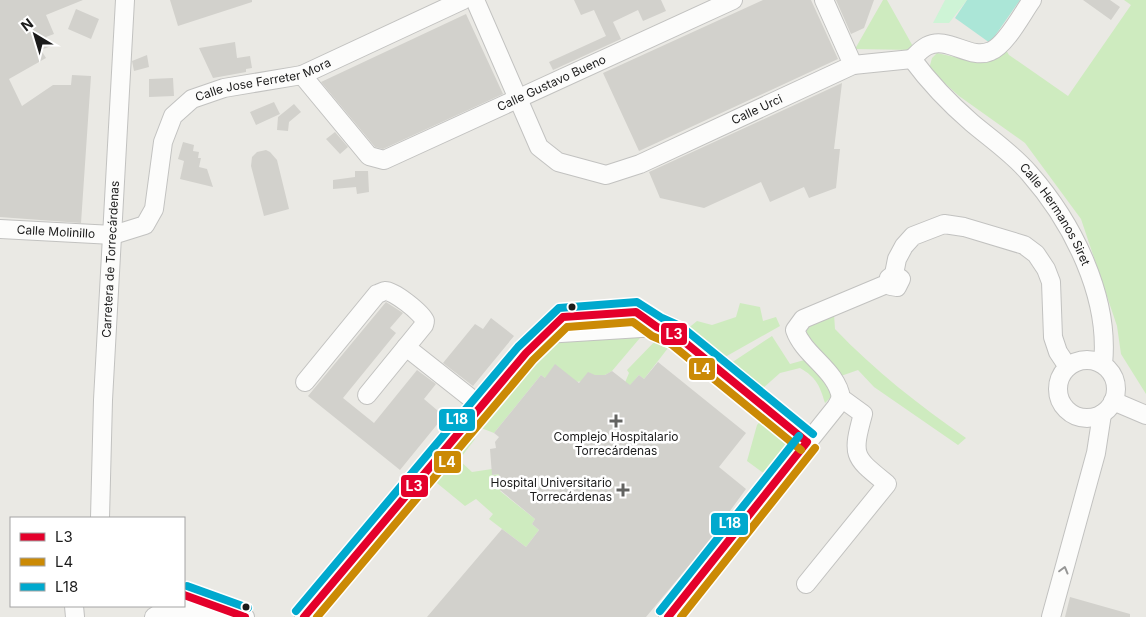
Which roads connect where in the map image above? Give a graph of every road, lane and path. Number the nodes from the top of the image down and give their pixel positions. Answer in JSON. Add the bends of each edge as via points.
{"nodes":[{"id":1,"x":125,"y":0,"type":"edge"},
{"id":2,"x":463,"y":0,"type":"edge"},
{"id":3,"x":475,"y":0,"type":"edge"},
{"id":4,"x":733,"y":0,"type":"edge"},
{"id":5,"x":824,"y":0,"type":"edge"},
{"id":6,"x":1032,"y":0,"type":"edge"},
{"id":7,"x":912,"y":59,"type":"junction"},
{"id":8,"x":853,"y":65,"type":"junction"},
{"id":9,"x":302,"y":74,"type":"junction"},
{"id":10,"x":518,"y":98,"type":"junction"},
{"id":11,"x":0,"y":229,"type":"edge"},
{"id":12,"x":113,"y":235,"type":"junction"},
{"id":13,"x":406,"y":347,"type":"junction"},
{"id":14,"x":1102,"y":364,"type":"junction"},
{"id":15,"x":1068,"y":367,"type":"junction"},
{"id":16,"x":305,"y":382,"type":"dead end"},
{"id":17,"x":367,"y":394,"type":"dead end"},
{"id":18,"x":841,"y":398,"type":"junction"},
{"id":19,"x":482,"y":407,"type":"junction"},
{"id":20,"x":1107,"y":408,"type":"junction"},
{"id":21,"x":1146,"y":415,"type":"edge"},
{"id":22,"x":807,"y":442,"type":"junction"},
{"id":23,"x":100,"y":517,"type":"edge"},
{"id":24,"x":806,"y":584,"type":"dead end"},
{"id":25,"x":185,"y":595,"type":"edge"},
{"id":26,"x":152,"y":617,"type":"edge"},
{"id":27,"x":216,"y":617,"type":"edge"},
{"id":28,"x":245,"y":617,"type":"edge"},
{"id":29,"x":304,"y":617,"type":"edge"},
{"id":30,"x":668,"y":617,"type":"edge"},
{"id":31,"x":1051,"y":617,"type":"edge"}],
"edges":[{"from":1,"to":12,"type":"street","name":"Carretera de Torrecárdenas"},
{"from":2,"to":9,"type":"street","name":"Calle Jose Ferreter Mora"},
{"from":3,"to":10,"type":"street"},
{"from":4,"to":10,"type":"street","name":"Calle Gustavo Bueno"},
{"from":5,"to":8,"type":"street"},
{"from":6,"to":7,"type":"street","via":[[1000,45],[992,51],[983,54],[936,43]]},
{"from":7,"to":8,"type":"street","name":"Calle Urci"},
{"from":7,"to":14,"type":"street","name":"Calle Hermanos Siret","via":[[946,97],[1029,173],[1067,228],[1082,255],[1101,313],[1104,330]]},
{"from":8,"to":10,"type":"street","name":"Calle Urci","via":[[640,164],[606,174],[558,162],[539,147]]},
{"from":9,"to":10,"type":"street","name":"Calle Gustavo Bueno","via":[[369,156],[384,160]]},
{"from":9,"to":12,"type":"street","name":"Calle Jose Ferreter Mora","via":[[224,88],[192,99],[173,116],[163,142],[154,210],[145,225]]},
{"from":11,"to":12,"type":"street","name":"Calle Molinillo"},
{"from":12,"to":23,"type":"street","name":"Carretera de Torrecárdenas"},
{"from":13,"to":16,"type":"street","via":[[425,321],[422,314],[391,292],[384,291],[377,294]]},
{"from":13,"to":17,"type":"street"},
{"from":13,"to":19,"type":"street"},
{"from":14,"to":15,"type":"street","via":[[1082,361]]},
{"from":14,"to":20,"type":"street","via":[[1115,381],[1116,390]]},
{"from":15,"to":18,"type":"street","via":[[1053,337],[1051,282],[1036,254],[1024,245],[944,224],[913,236],[897,259],[891,279],[803,319],[795,330],[805,348],[840,388]]},
{"from":15,"to":20,"type":"street","via":[[1058,387],[1065,408],[1085,418]]},
{"from":18,"to":22,"type":"street"},
{"from":18,"to":24,"type":"street","via":[[863,414],[855,448],[858,458],[887,484]]},
{"from":19,"to":22,"type":"street","via":[[563,317],[636,312],[676,336]]},
{"from":19,"to":29,"type":"street"},
{"from":20,"to":21,"type":"street"},
{"from":31,"to":20,"type":"street","one_way":true},
{"from":22,"to":30,"type":"street"},
{"from":25,"to":28,"type":"street"},
{"from":26,"to":27,"type":"street","via":[[182,611]]}]}
